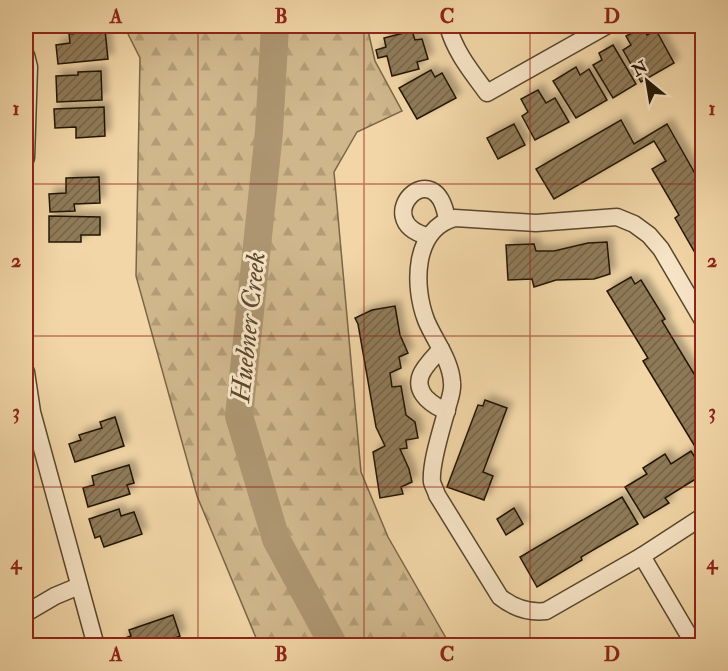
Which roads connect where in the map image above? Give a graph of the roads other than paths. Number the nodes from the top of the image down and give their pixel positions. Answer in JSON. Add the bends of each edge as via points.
{"nodes":[{"id":1,"x":448,"y":26,"type":"edge"},
{"id":2,"x":606,"y":26,"type":"edge"},
{"id":3,"x":26,"y":56,"type":"edge"},
{"id":4,"x":26,"y":158,"type":"edge"},
{"id":5,"x":447,"y":220,"type":"junction"},
{"id":6,"x":427,"y":236,"type":"junction"},
{"id":7,"x":702,"y":319,"type":"edge"},
{"id":8,"x":441,"y":349,"type":"junction"},
{"id":9,"x":26,"y":372,"type":"edge"},
{"id":10,"x":447,"y":411,"type":"junction"},
{"id":11,"x":702,"y":517,"type":"edge"},
{"id":12,"x":642,"y":556,"type":"junction"},
{"id":13,"x":79,"y":586,"type":"junction"},
{"id":14,"x":26,"y":613,"type":"edge"},
{"id":15,"x":96,"y":645,"type":"edge"},
{"id":16,"x":695,"y":645,"type":"edge"}],
"edges":[{"from":1,"to":2,"type":"street","via":[[461,58],[488,93]]},
{"from":3,"to":4,"type":"street"},
{"from":5,"to":6,"type":"street"},
{"from":5,"to":6,"type":"street","via":[[439,196],[431,190],[413,193],[405,200],[406,221]]},
{"from":5,"to":7,"type":"street","via":[[555,223],[617,217],[634,224],[655,242]]},
{"from":6,"to":8,"type":"street","via":[[419,288],[426,319]]},
{"from":8,"to":10,"type":"street","via":[[453,384]]},
{"from":8,"to":10,"type":"street","via":[[423,369],[419,381],[428,400]]},
{"from":9,"to":13,"type":"street","via":[[32,412]]},
{"from":10,"to":12,"type":"street","via":[[432,482],[494,588],[507,602],[528,612],[546,611]]},
{"from":11,"to":12,"type":"street"},
{"from":12,"to":16,"type":"street"},
{"from":13,"to":14,"type":"street"},
{"from":13,"to":15,"type":"street"}]}
